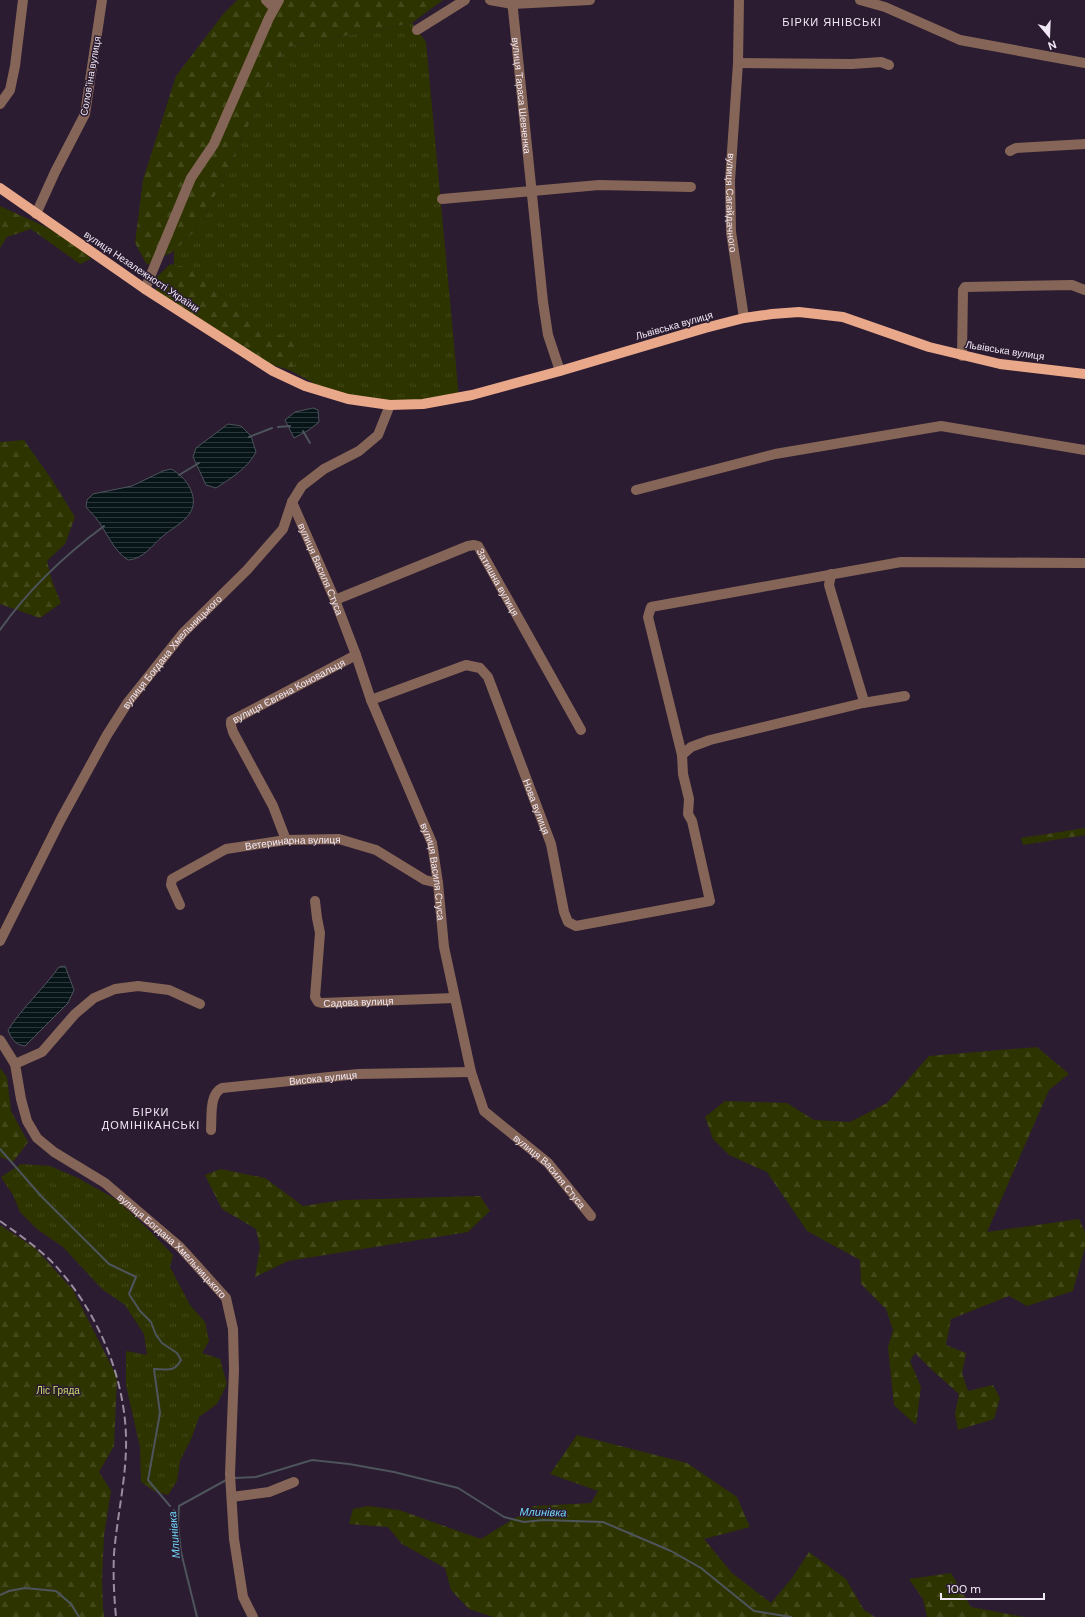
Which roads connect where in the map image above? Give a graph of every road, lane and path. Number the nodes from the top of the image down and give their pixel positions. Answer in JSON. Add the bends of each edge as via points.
{"nodes":[{"id":1,"x":23,"y":0,"type":"edge"},
{"id":2,"x":102,"y":0,"type":"edge"},
{"id":3,"x":266,"y":0,"type":"edge"},
{"id":4,"x":465,"y":0,"type":"edge"},
{"id":5,"x":490,"y":0,"type":"edge"},
{"id":6,"x":590,"y":0,"type":"edge"},
{"id":7,"x":740,"y":0,"type":"edge"},
{"id":8,"x":860,"y":0,"type":"edge"},
{"id":9,"x":512,"y":2,"type":"edge"},
{"id":10,"x":277,"y":4,"type":"edge"},
{"id":11,"x":417,"y":30,"type":"dead end"},
{"id":12,"x":738,"y":63,"type":"junction"},
{"id":13,"x":1085,"y":63,"type":"edge"},
{"id":14,"x":889,"y":65,"type":"dead end"},
{"id":15,"x":0,"y":104,"type":"edge"},
{"id":16,"x":1085,"y":144,"type":"edge"},
{"id":17,"x":1010,"y":152,"type":"dead end"},
{"id":18,"x":691,"y":187,"type":"dead end"},
{"id":19,"x":0,"y":188,"type":"edge"},
{"id":20,"x":531,"y":191,"type":"junction"},
{"id":21,"x":442,"y":199,"type":"dead end"},
{"id":22,"x":36,"y":214,"type":"junction"},
{"id":23,"x":145,"y":289,"type":"junction"},
{"id":24,"x":1085,"y":290,"type":"edge"},
{"id":25,"x":744,"y":318,"type":"junction"},
{"id":26,"x":962,"y":356,"type":"junction"},
{"id":27,"x":560,"y":371,"type":"junction"},
{"id":28,"x":273,"y":372,"type":"joint"},
{"id":29,"x":1085,"y":374,"type":"edge"},
{"id":30,"x":390,"y":405,"type":"junction"},
{"id":31,"x":1085,"y":450,"type":"edge"},
{"id":32,"x":636,"y":490,"type":"dead end"},
{"id":33,"x":292,"y":502,"type":"junction"},
{"id":34,"x":1085,"y":563,"type":"edge"},
{"id":35,"x":831,"y":574,"type":"junction"},
{"id":36,"x":335,"y":600,"type":"junction"},
{"id":37,"x":356,"y":655,"type":"junction"},
{"id":38,"x":905,"y":696,"type":"dead end"},
{"id":39,"x":371,"y":700,"type":"junction"},
{"id":40,"x":863,"y":703,"type":"junction"},
{"id":41,"x":582,"y":730,"type":"dead end"},
{"id":42,"x":682,"y":755,"type":"junction"},
{"id":43,"x":286,"y":840,"type":"junction"},
{"id":44,"x":438,"y":883,"type":"junction"},
{"id":45,"x":315,"y":901,"type":"dead end"},
{"id":46,"x":180,"y":905,"type":"dead end"},
{"id":47,"x":0,"y":941,"type":"edge"},
{"id":48,"x":454,"y":998,"type":"junction"},
{"id":49,"x":200,"y":1004,"type":"dead end"},
{"id":50,"x":0,"y":1040,"type":"edge"},
{"id":51,"x":15,"y":1064,"type":"junction"},
{"id":52,"x":471,"y":1072,"type":"junction"},
{"id":53,"x":211,"y":1130,"type":"dead end"},
{"id":54,"x":591,"y":1216,"type":"dead end"},
{"id":55,"x":294,"y":1482,"type":"dead end"},
{"id":56,"x":232,"y":1497,"type":"junction"},
{"id":57,"x":253,"y":1617,"type":"edge"}],
"edges":[{"from":1,"to":15,"type":"street","via":[[10,90]]},
{"from":2,"to":22,"type":"street","name":"Соловʼїна вулиця","via":[[85,114]]},
{"from":3,"to":10,"type":"street"},
{"from":4,"to":11,"type":"street"},
{"from":5,"to":9,"type":"street"},
{"from":6,"to":9,"type":"street"},
{"from":7,"to":12,"type":"street","name":"вулиця Сагайдачного"},
{"from":8,"to":13,"type":"street","via":[[885,7],[960,40]]},
{"from":9,"to":20,"type":"street","name":"вулиця Тараса Шевченка"},
{"from":10,"to":23,"type":"street","via":[[214,144],[190,178]]},
{"from":12,"to":14,"type":"street","via":[[881,62]]},
{"from":12,"to":25,"type":"street","name":"вулиця Сагайдачного","via":[[730,181],[731,232]]},
{"from":16,"to":17,"type":"street","via":[[1016,148]]},
{"from":18,"to":20,"type":"street","via":[[599,185]]},
{"from":19,"to":22,"type":"main road","name":"вулиця Незалежності України"},
{"from":20,"to":21,"type":"street"},
{"from":20,"to":27,"type":"street","name":"вулиця Тараса Шевченка","via":[[548,335]]},
{"from":22,"to":23,"type":"main road","name":"вулиця Незалежності України"},
{"from":23,"to":28,"type":"main road","name":"вулиця Незалежності України"},
{"from":24,"to":26,"type":"street","via":[[1072,285],[965,287]]},
{"from":25,"to":26,"type":"main road","name":"Львівська вулиця","via":[[799,312],[843,317]]},
{"from":25,"to":27,"type":"main road","name":"Львівська вулиця"},
{"from":26,"to":29,"type":"main road","name":"Львівська вулиця","via":[[1000,364]]},
{"from":27,"to":30,"type":"main road","name":"Львівська вулиця","via":[[472,395],[423,404]]},
{"from":28,"to":30,"type":"main road","name":"Львівська вулиця","via":[[329,394]]},
{"from":30,"to":33,"type":"street","name":"вулиця Богдана Хмельницького","via":[[378,435],[359,451],[324,469],[302,486]]},
{"from":31,"to":32,"type":"street","via":[[941,426],[775,454]]},
{"from":33,"to":36,"type":"street","name":"вулиця Василя Стуса"},
{"from":33,"to":47,"type":"street","name":"вулиця Богдана Хмельницького","via":[[282,528],[248,570],[183,633],[128,702],[106,735]]},
{"from":34,"to":35,"type":"street","via":[[901,562]]},
{"from":35,"to":40,"type":"street","via":[[829,585],[864,698]]},
{"from":35,"to":42,"type":"street","via":[[650,607],[648,617]]},
{"from":36,"to":37,"type":"street","name":"вулиця Василя Стуса"},
{"from":36,"to":41,"type":"street","name":"Затишна вулиця","via":[[468,546],[478,546]]},
{"from":37,"to":39,"type":"street","name":"вулиця Василя Стуса"},
{"from":37,"to":43,"type":"street","name":"вулиця Євгена Коновальця","via":[[231,721],[233,732],[273,806]]},
{"from":38,"to":40,"type":"street"},
{"from":39,"to":42,"type":"street","name":"Нова вулиця","via":[[466,665],[480,668],[488,677],[551,844],[564,912],[568,922],[576,926],[710,901],[692,821],[688,814],[689,799]]},
{"from":39,"to":44,"type":"street","name":"вулиця Василя Стуса","via":[[432,843]]},
{"from":40,"to":42,"type":"street","via":[[710,740]]},
{"from":43,"to":44,"type":"street","name":"Ветеринарна вулиця","via":[[339,839],[376,850],[425,880]]},
{"from":43,"to":46,"type":"street","name":"Ветеринарна вулиця","via":[[226,850],[172,879],[171,885]]},
{"from":44,"to":48,"type":"street","name":"вулиця Василя Стуса","via":[[444,947]]},
{"from":45,"to":48,"type":"street","name":"Садова вулиця","via":[[320,934],[315,997],[318,1002]]},
{"from":48,"to":52,"type":"street","name":"вулиця Василя Стуса"},
{"from":49,"to":51,"type":"street","via":[[169,990],[138,986],[116,989],[94,998],[75,1014],[42,1052]]},
{"from":50,"to":51,"type":"street","name":"вулиця Богдана Хмельницького"},
{"from":51,"to":56,"type":"street","name":"вулиця Богдана Хмельницького","via":[[27,1121],[37,1138],[54,1152],[111,1188],[180,1247],[226,1298],[233,1329],[230,1474]]},
{"from":52,"to":53,"type":"street","name":"Висока вулиця","via":[[358,1074],[222,1088],[216,1090],[213,1095]]},
{"from":52,"to":54,"type":"street","name":"вулиця Василя Стуса","via":[[484,1111],[548,1163]]},
{"from":55,"to":56,"type":"street","via":[[269,1492]]},
{"from":56,"to":57,"type":"street","name":"вулиця Богдана Хмельницького","via":[[234,1539],[243,1597]]}]}
